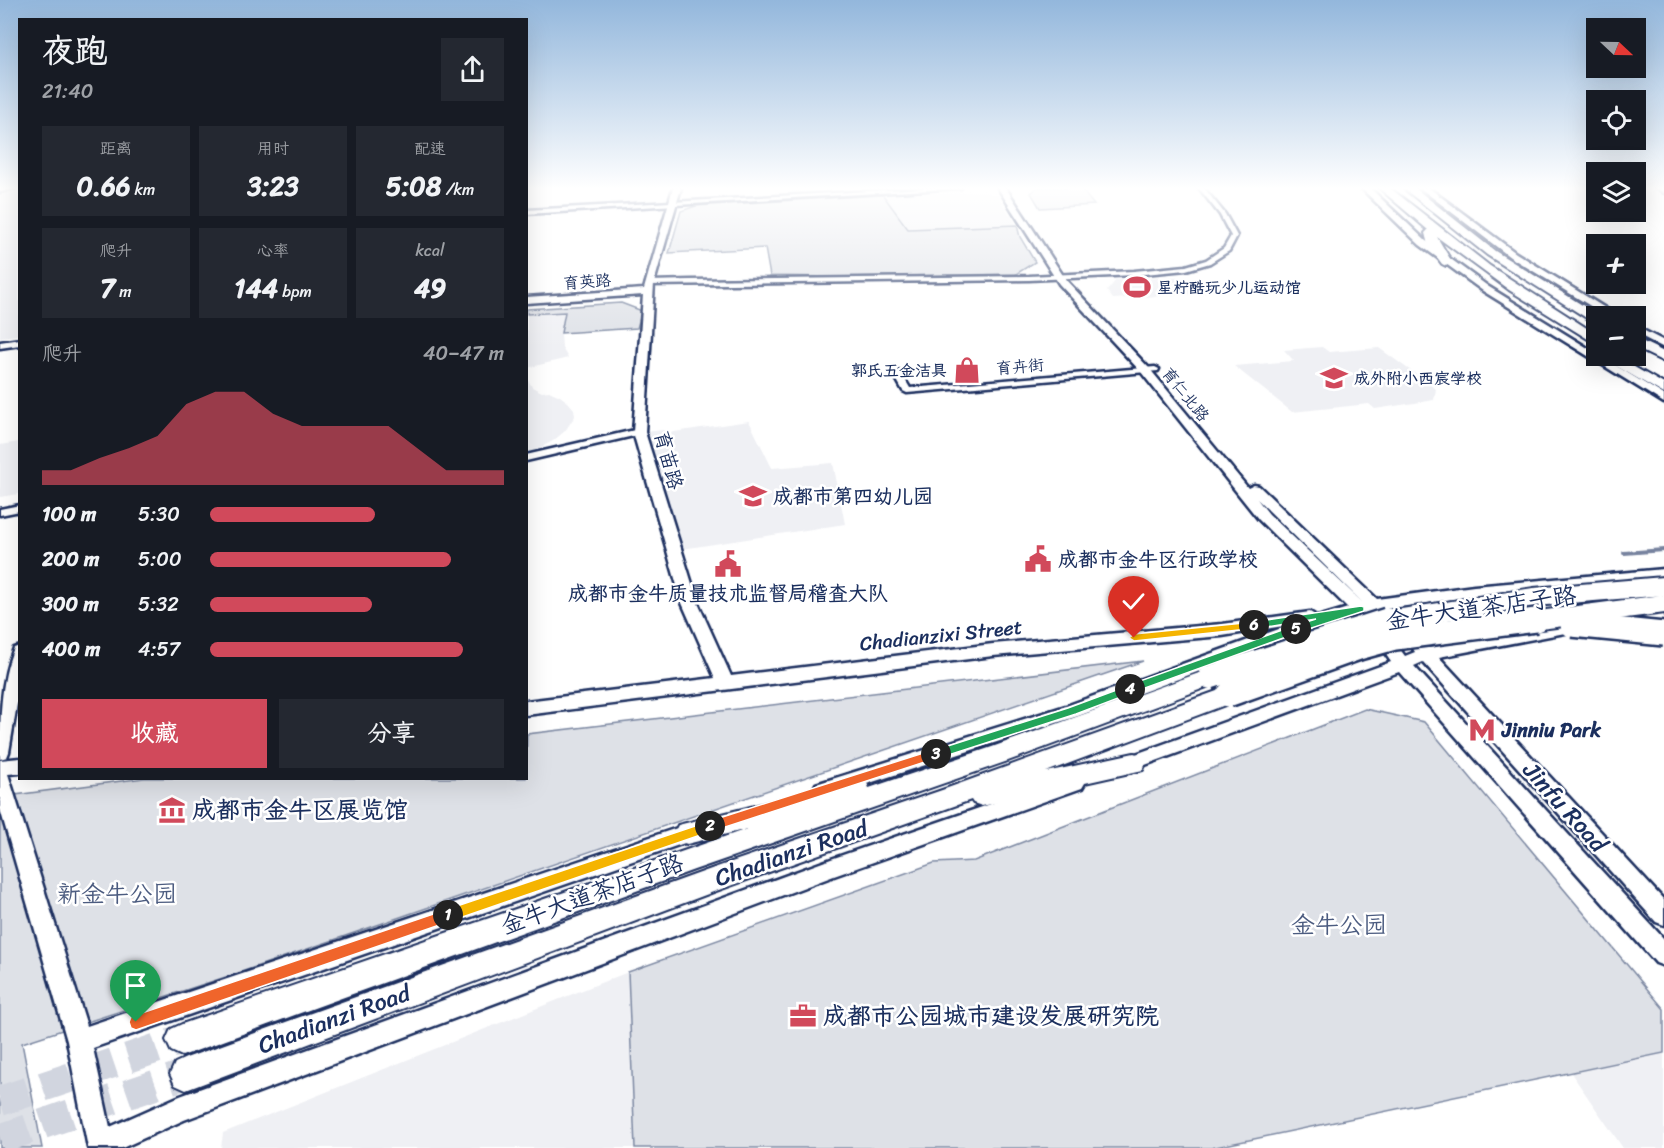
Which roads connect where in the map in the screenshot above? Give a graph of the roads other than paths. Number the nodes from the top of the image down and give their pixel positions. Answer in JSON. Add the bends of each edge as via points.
{"nodes":[{"id":1,"x":663,"y":242,"type":"edge"},
{"id":2,"x":1040,"y":242,"type":"edge"},
{"id":3,"x":1043,"y":242,"type":"edge"},
{"id":4,"x":1232,"y":242,"type":"edge"},
{"id":5,"x":1421,"y":242,"type":"edge"},
{"id":6,"x":1433,"y":242,"type":"edge"},
{"id":7,"x":1448,"y":242,"type":"edge"},
{"id":8,"x":1476,"y":242,"type":"edge"},
{"id":9,"x":1479,"y":242,"type":"edge"},
{"id":10,"x":1495,"y":242,"type":"edge"},
{"id":11,"x":1446,"y":262,"type":"junction"},
{"id":12,"x":1065,"y":276,"type":"junction"},
{"id":13,"x":1501,"y":281,"type":"junction"},
{"id":14,"x":649,"y":288,"type":"junction"},
{"id":15,"x":528,"y":300,"type":"edge"},
{"id":16,"x":1588,"y":306,"type":"edge"},
{"id":17,"x":1597,"y":306,"type":"edge"},
{"id":18,"x":1586,"y":314,"type":"edge"},
{"id":19,"x":1586,"y":334,"type":"edge"},
{"id":20,"x":1646,"y":337,"type":"edge"},
{"id":21,"x":18,"y":342,"type":"edge"},
{"id":22,"x":1586,"y":343,"type":"edge"},
{"id":23,"x":0,"y":345,"type":"edge"},
{"id":24,"x":1664,"y":347,"type":"edge"},
{"id":25,"x":1646,"y":348,"type":"edge"},
{"id":26,"x":1664,"y":358,"type":"edge"},
{"id":27,"x":1623,"y":366,"type":"edge"},
{"id":28,"x":1640,"y":366,"type":"edge"},
{"id":29,"x":1150,"y":369,"type":"junction"},
{"id":30,"x":897,"y":373,"type":"dead end"},
{"id":31,"x":1664,"y":380,"type":"edge"},
{"id":32,"x":1664,"y":390,"type":"edge"},
{"id":33,"x":1664,"y":400,"type":"edge"},
{"id":34,"x":639,"y":432,"type":"junction"},
{"id":35,"x":528,"y":458,"type":"edge"},
{"id":36,"x":18,"y":508,"type":"edge"},
{"id":37,"x":0,"y":512,"type":"edge"},
{"id":38,"x":1664,"y":574,"type":"edge"},
{"id":39,"x":1664,"y":586,"type":"edge"},
{"id":40,"x":1534,"y":597,"type":"junction"},
{"id":41,"x":1664,"y":604,"type":"edge"},
{"id":42,"x":1367,"y":607,"type":"junction"},
{"id":43,"x":1664,"y":616,"type":"edge"},
{"id":44,"x":1512,"y":623,"type":"junction"},
{"id":45,"x":1664,"y":634,"type":"edge"},
{"id":46,"x":1426,"y":654,"type":"junction"},
{"id":47,"x":18,"y":657,"type":"edge"},
{"id":48,"x":1402,"y":664,"type":"junction"},
{"id":49,"x":725,"y":682,"type":"junction"},
{"id":50,"x":1219,"y":686,"type":"junction"},
{"id":51,"x":528,"y":708,"type":"edge"},
{"id":52,"x":0,"y":752,"type":"edge"},
{"id":53,"x":1000,"y":754,"type":"junction"},
{"id":54,"x":1134,"y":763,"type":"junction"},
{"id":55,"x":18,"y":765,"type":"edge"},
{"id":56,"x":0,"y":767,"type":"edge"},
{"id":57,"x":0,"y":776,"type":"edge"},
{"id":58,"x":906,"y":813,"type":"junction"},
{"id":59,"x":687,"y":833,"type":"junction"},
{"id":60,"x":1664,"y":915,"type":"edge"},
{"id":61,"x":1664,"y":955,"type":"edge"},
{"id":62,"x":182,"y":1040,"type":"tunnel mouth"},
{"id":63,"x":78,"y":1041,"type":"junction"},
{"id":64,"x":186,"y":1074,"type":"tunnel mouth"},
{"id":65,"x":99,"y":1147,"type":"edge"}],
"edges":[{"from":1,"to":14,"type":"main road","name":"育苗路"},
{"from":2,"to":12,"type":"main road","name":"育仁北路"},
{"from":3,"to":12,"type":"main road"},
{"from":4,"to":12,"type":"street","name":"育英路","via":[[1225,252],[1186,268]]},
{"from":5,"to":11,"type":"main road"},
{"from":6,"to":11,"type":"highway"},
{"from":7,"to":13,"type":"highway"},
{"from":8,"to":18,"type":"highway"},
{"from":9,"to":16,"type":"highway"},
{"from":10,"to":17,"type":"main road"},
{"from":11,"to":33,"type":"main road"},
{"from":12,"to":14,"type":"street","name":"育英路","via":[[842,282],[777,279]]},
{"from":12,"to":29,"type":"main road","name":"育仁北路","via":[[1062,282]]},
{"from":13,"to":19,"type":"highway"},
{"from":13,"to":22,"type":"highway","via":[[1536,313]]},
{"from":14,"to":15,"type":"main road","name":"育英路"},
{"from":14,"to":34,"type":"main road","name":"育苗路"},
{"from":20,"to":24,"type":"highway"},
{"from":21,"to":23,"type":"main road"},
{"from":25,"to":26,"type":"highway"},
{"from":27,"to":32,"type":"highway"},
{"from":28,"to":31,"type":"highway"},
{"from":29,"to":30,"type":"street","name":"育卉街","via":[[907,391]]},
{"from":29,"to":42,"type":"main road","name":"育仁北路","via":[[1264,517]]},
{"from":34,"to":35,"type":"street"},
{"from":34,"to":49,"type":"main road","name":"育苗路","via":[[690,603]]},
{"from":36,"to":37,"type":"street"},
{"from":38,"to":40,"type":"highway","bridge":true,"via":[[1580,581]]},
{"from":38,"to":42,"type":"main road","via":[[1498,588]]},
{"from":39,"to":40,"type":"highway","name":"金牛大道茶店子路","bridge":true},
{"from":40,"to":50,"type":"highway","name":"金牛大道茶店子路","bridge":true,"via":[[1376,622]]},
{"from":41,"to":44,"type":"highway","name":"金牛大道茶店子路","bridge":true},
{"from":42,"to":46,"type":"main road","name":"Jinfu Road"},
{"from":42,"to":48,"type":"main road","name":"Jinfu Road"},
{"from":42,"to":49,"type":"main road","name":"Chadianzixi Street","via":[[1222,630],[993,650]]},
{"from":42,"to":59,"type":"main road","via":[[1072,711]]},
{"from":43,"to":46,"type":"main road","via":[[1585,624]]},
{"from":44,"to":45,"type":"highway","bridge":true},
{"from":44,"to":50,"type":"highway","name":"金牛大道茶店子路","bridge":true,"via":[[1395,638]]},
{"from":46,"to":48,"type":"main road"},
{"from":46,"to":60,"type":"main road","name":"Jinfu Road"},
{"from":47,"to":52,"type":"main road"},
{"from":48,"to":54,"type":"main road"},
{"from":48,"to":61,"type":"main road","name":"Jinfu Road"},
{"from":49,"to":51,"type":"main road","name":"Chadianzixi Street"},
{"from":50,"to":53,"type":"highway","name":"金牛大道茶店子路"},
{"from":50,"to":58,"type":"highway","name":"Chadianzi Road"},
{"from":53,"to":59,"type":"highway"},
{"from":53,"to":62,"type":"highway","name":"金牛大道茶店子路"},
{"from":54,"to":58,"type":"highway"},
{"from":54,"to":65,"type":"main road","via":[[820,872],[180,1109]]},
{"from":55,"to":56,"type":"main road"},
{"from":57,"to":63,"type":"main road"},
{"from":58,"to":64,"type":"highway","name":"Chadianzi Road"},
{"from":59,"to":63,"type":"main road"},
{"from":63,"to":65,"type":"main road"}]}
